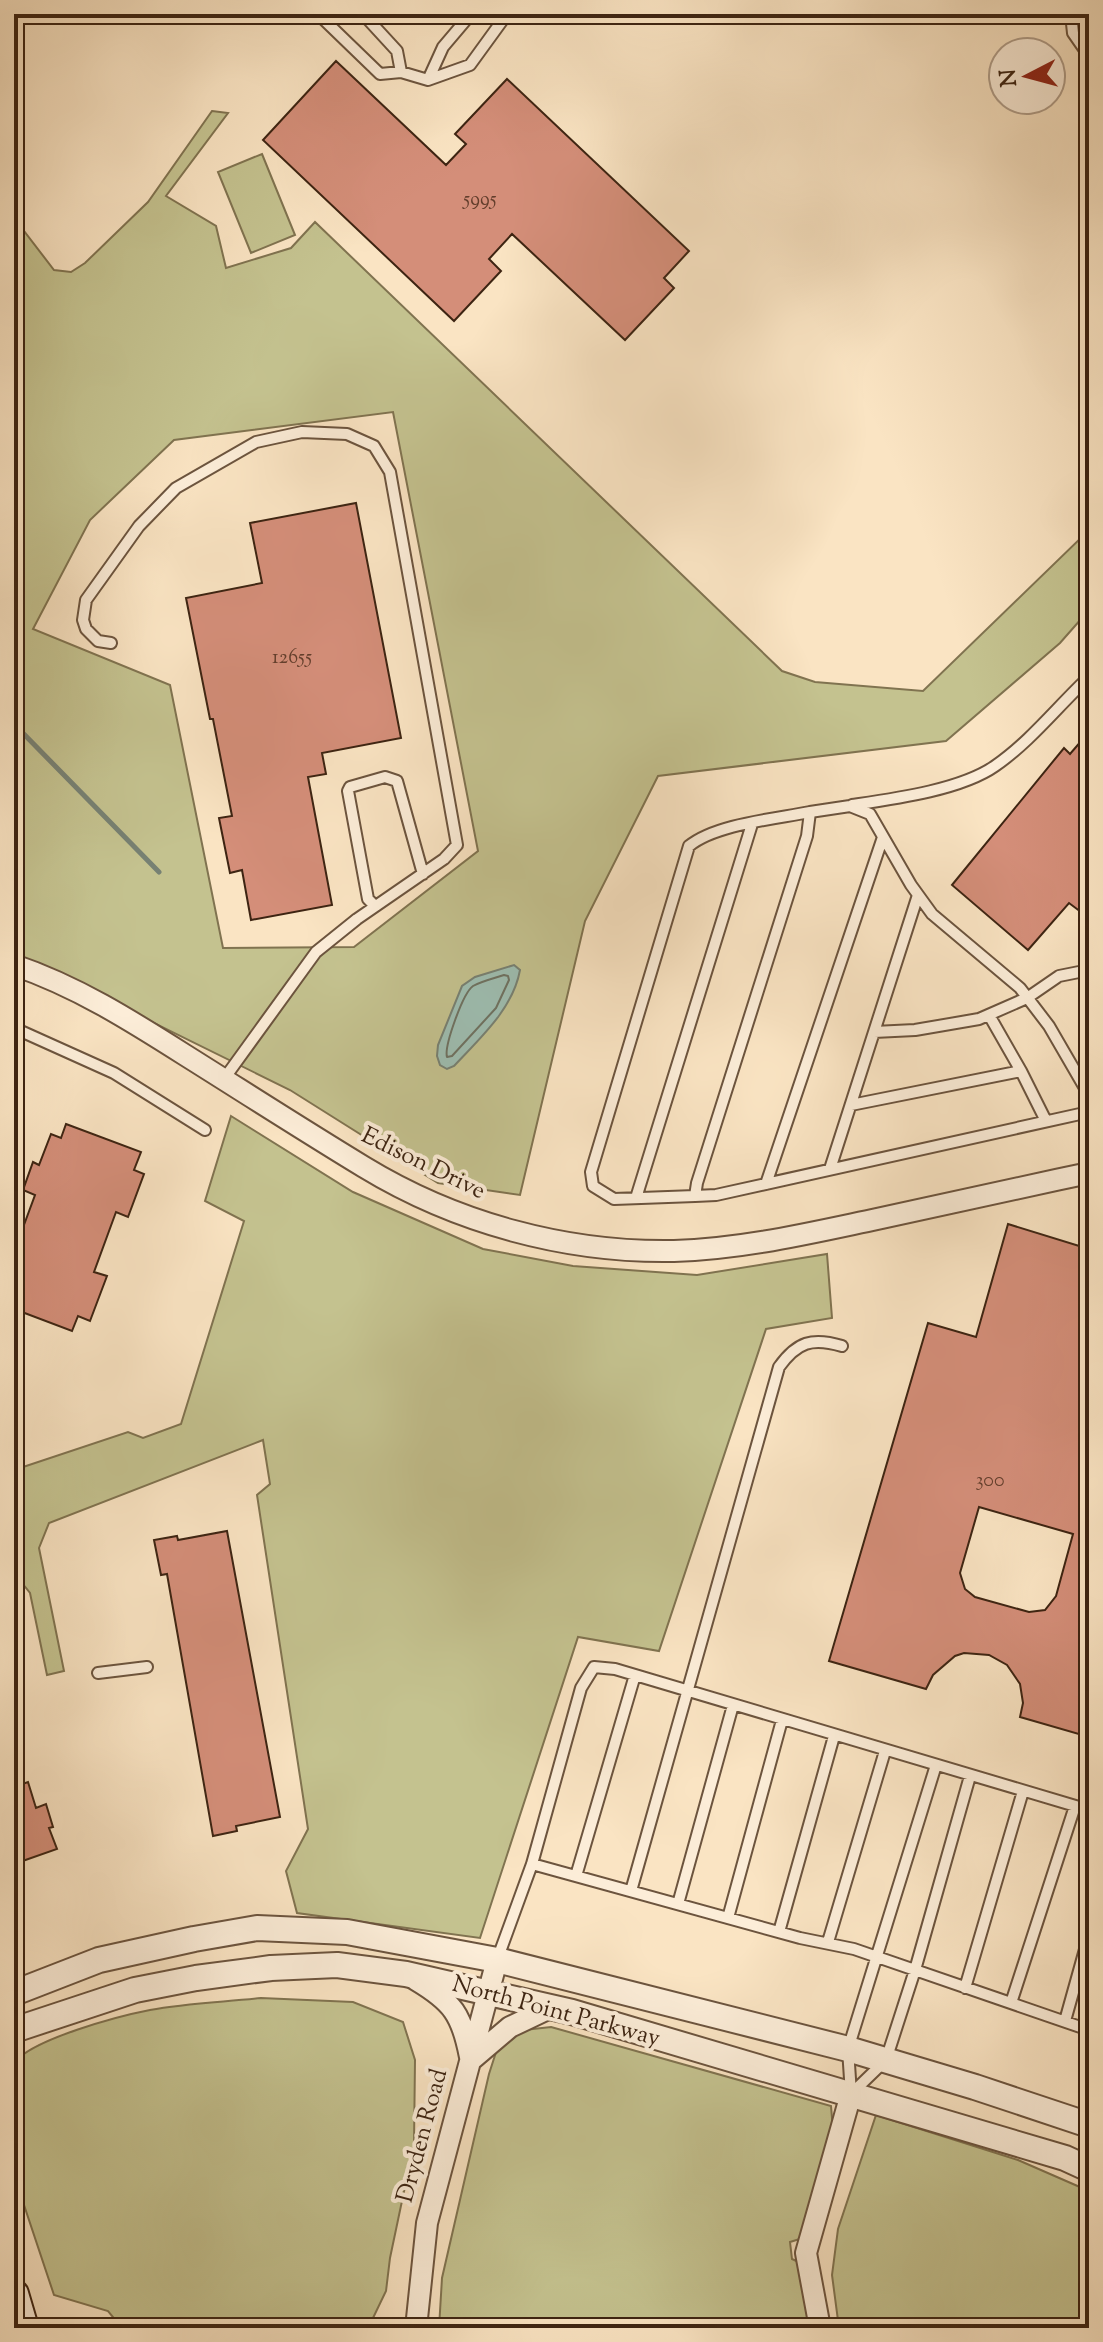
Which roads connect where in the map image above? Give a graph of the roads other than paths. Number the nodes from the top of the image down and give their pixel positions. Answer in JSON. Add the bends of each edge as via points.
{"nodes":[{"id":1,"x":318,"y":14,"type":"edge"},
{"id":2,"x":363,"y":14,"type":"edge"},
{"id":3,"x":471,"y":14,"type":"edge"},
{"id":4,"x":507,"y":14,"type":"edge"},
{"id":5,"x":1071,"y":14,"type":"edge"},
{"id":6,"x":1088,"y":53,"type":"edge"},
{"id":7,"x":401,"y":72,"type":"junction"},
{"id":8,"x":428,"y":80,"type":"junction"},
{"id":9,"x":111,"y":643,"type":"dead end"},
{"id":10,"x":1089,"y":677,"type":"edge"},
{"id":11,"x":850,"y":806,"type":"junction"},
{"id":12,"x":810,"y":812,"type":"junction"},
{"id":13,"x":752,"y":824,"type":"junction"},
{"id":14,"x":883,"y":837,"type":"junction"},
{"id":15,"x":423,"y":874,"type":"junction"},
{"id":16,"x":918,"y":895,"type":"junction"},
{"id":17,"x":375,"y":906,"type":"junction"},
{"id":18,"x":14,"y":965,"type":"edge"},
{"id":19,"x":1089,"y":970,"type":"edge"},
{"id":20,"x":1027,"y":998,"type":"junction"},
{"id":21,"x":989,"y":1015,"type":"junction"},
{"id":22,"x":14,"y":1028,"type":"edge"},
{"id":23,"x":874,"y":1032,"type":"junction"},
{"id":24,"x":1021,"y":1071,"type":"junction"},
{"id":25,"x":224,"y":1079,"type":"junction"},
{"id":26,"x":1089,"y":1095,"type":"edge"},
{"id":27,"x":851,"y":1105,"type":"junction"},
{"id":28,"x":1089,"y":1112,"type":"edge"},
{"id":29,"x":1046,"y":1121,"type":"junction"},
{"id":30,"x":205,"y":1130,"type":"dead end"},
{"id":31,"x":830,"y":1169,"type":"junction"},
{"id":32,"x":1089,"y":1173,"type":"edge"},
{"id":33,"x":766,"y":1184,"type":"junction"},
{"id":34,"x":695,"y":1196,"type":"junction"},
{"id":35,"x":636,"y":1198,"type":"junction"},
{"id":36,"x":842,"y":1346,"type":"dead end"},
{"id":37,"x":147,"y":1667,"type":"dead end"},
{"id":38,"x":98,"y":1673,"type":"dead end"},
{"id":39,"x":635,"y":1675,"type":"junction"},
{"id":40,"x":688,"y":1691,"type":"junction"},
{"id":41,"x":733,"y":1705,"type":"junction"},
{"id":42,"x":782,"y":1720,"type":"junction"},
{"id":43,"x":834,"y":1736,"type":"junction"},
{"id":44,"x":885,"y":1751,"type":"junction"},
{"id":45,"x":936,"y":1765,"type":"junction"},
{"id":46,"x":970,"y":1776,"type":"junction"},
{"id":47,"x":1023,"y":1791,"type":"junction"},
{"id":48,"x":1075,"y":1806,"type":"junction"},
{"id":49,"x":1089,"y":1810,"type":"edge"},
{"id":50,"x":532,"y":1864,"type":"junction"},
{"id":51,"x":576,"y":1876,"type":"junction"},
{"id":52,"x":631,"y":1891,"type":"junction"},
{"id":53,"x":678,"y":1904,"type":"junction"},
{"id":54,"x":728,"y":1918,"type":"junction"},
{"id":55,"x":779,"y":1932,"type":"junction"},
{"id":56,"x":1089,"y":1935,"type":"edge"},
{"id":57,"x":828,"y":1942,"type":"junction"},
{"id":58,"x":876,"y":1956,"type":"junction"},
{"id":59,"x":497,"y":1960,"type":"junction"},
{"id":60,"x":915,"y":1970,"type":"junction"},
{"id":61,"x":406,"y":1974,"type":"junction"},
{"id":62,"x":965,"y":1988,"type":"junction"},
{"id":63,"x":490,"y":1992,"type":"junction"},
{"id":64,"x":14,"y":1993,"type":"edge"},
{"id":65,"x":1011,"y":2003,"type":"junction"},
{"id":66,"x":552,"y":2007,"type":"junction"},
{"id":67,"x":1065,"y":2021,"type":"junction"},
{"id":68,"x":14,"y":2030,"type":"edge"},
{"id":69,"x":1089,"y":2030,"type":"edge"},
{"id":70,"x":848,"y":2049,"type":"junction"},
{"id":71,"x":886,"y":2060,"type":"junction"},
{"id":72,"x":470,"y":2061,"type":"junction"},
{"id":73,"x":851,"y":2094,"type":"junction"},
{"id":74,"x":1089,"y":2125,"type":"edge"},
{"id":75,"x":1089,"y":2169,"type":"edge"},
{"id":76,"x":14,"y":2294,"type":"edge"},
{"id":77,"x":24,"y":2328,"type":"edge"},
{"id":78,"x":416,"y":2328,"type":"edge"},
{"id":79,"x":820,"y":2328,"type":"edge"}],
"edges":[{"from":1,"to":7,"type":"lane","via":[[380,74]]},
{"from":2,"to":7,"type":"lane","via":[[397,51]]},
{"from":3,"to":8,"type":"lane","via":[[443,47]]},
{"from":4,"to":8,"type":"lane","via":[[470,65]]},
{"from":5,"to":6,"type":"lane","via":[[1073,33]]},
{"from":7,"to":8,"type":"lane"},
{"from":9,"to":15,"type":"lane","via":[[98,641],[86,629],[86,600],[139,526],[176,488],[256,442],[302,432],[347,434],[374,446],[390,472],[457,845]]},
{"from":10,"to":11,"type":"lane","via":[[1038,731],[992,768],[905,797]]},
{"from":11,"to":12,"type":"lane"},
{"from":11,"to":14,"type":"lane","via":[[870,814]]},
{"from":12,"to":13,"type":"lane"},
{"from":12,"to":34,"type":"lane","via":[[807,836]]},
{"from":13,"to":35,"type":"lane"},
{"from":13,"to":35,"type":"lane","via":[[699,838],[689,846],[591,1172],[593,1186],[614,1199]]},
{"from":14,"to":16,"type":"lane"},
{"from":14,"to":33,"type":"lane"},
{"from":15,"to":17,"type":"lane"},
{"from":15,"to":17,"type":"lane","via":[[397,781],[385,777],[350,787],[368,899]]},
{"from":16,"to":20,"type":"lane","via":[[932,914]]},
{"from":16,"to":23,"type":"lane"},
{"from":17,"to":25,"type":"lane","via":[[316,952]]},
{"from":18,"to":25,"type":"street","name":"Edison Drive","via":[[105,1004]]},
{"from":19,"to":20,"type":"lane","via":[[1059,976]]},
{"from":20,"to":21,"type":"lane"},
{"from":20,"to":26,"type":"lane"},
{"from":21,"to":23,"type":"lane","via":[[915,1030]]},
{"from":21,"to":24,"type":"lane"},
{"from":22,"to":30,"type":"lane","via":[[114,1073]]},
{"from":23,"to":27,"type":"lane"},
{"from":24,"to":27,"type":"lane"},
{"from":24,"to":29,"type":"lane"},
{"from":25,"to":32,"type":"street","name":"Edison Drive","via":[[367,1169],[437,1205],[495,1226],[613,1249],[735,1246]]},
{"from":27,"to":31,"type":"lane"},
{"from":28,"to":29,"type":"lane"},
{"from":29,"to":31,"type":"lane"},
{"from":31,"to":33,"type":"lane"},
{"from":33,"to":34,"type":"lane"},
{"from":34,"to":35,"type":"lane"},
{"from":36,"to":40,"type":"lane","via":[[810,1342],[791,1351],[779,1367]]},
{"from":37,"to":38,"type":"lane"},
{"from":39,"to":40,"type":"lane"},
{"from":39,"to":50,"type":"lane","via":[[594,1667],[581,1688]]},
{"from":39,"to":51,"type":"lane"},
{"from":40,"to":41,"type":"lane"},
{"from":40,"to":52,"type":"lane"},
{"from":41,"to":42,"type":"lane"},
{"from":41,"to":53,"type":"lane"},
{"from":42,"to":43,"type":"lane"},
{"from":42,"to":54,"type":"lane"},
{"from":43,"to":44,"type":"lane"},
{"from":43,"to":55,"type":"lane"},
{"from":44,"to":45,"type":"lane"},
{"from":44,"to":57,"type":"lane"},
{"from":45,"to":46,"type":"lane"},
{"from":45,"to":58,"type":"lane"},
{"from":46,"to":47,"type":"lane"},
{"from":46,"to":60,"type":"lane"},
{"from":47,"to":48,"type":"lane"},
{"from":47,"to":62,"type":"lane"},
{"from":48,"to":49,"type":"lane"},
{"from":48,"to":65,"type":"lane"},
{"from":50,"to":51,"type":"lane"},
{"from":50,"to":59,"type":"lane"},
{"from":51,"to":52,"type":"lane"},
{"from":52,"to":53,"type":"lane"},
{"from":53,"to":54,"type":"lane"},
{"from":54,"to":55,"type":"lane"},
{"from":55,"to":57,"type":"lane"},
{"from":56,"to":67,"type":"lane"},
{"from":57,"to":58,"type":"lane"},
{"from":58,"to":60,"type":"lane"},
{"from":58,"to":70,"type":"lane"},
{"from":59,"to":63,"type":"street","name":"Dryden Road"},
{"from":59,"to":64,"type":"street","name":"North Point Parkway","via":[[347,1932],[257,1928],[99,1960]]},
{"from":59,"to":70,"type":"street","name":"North Point Parkway"},
{"from":60,"to":62,"type":"lane"},
{"from":60,"to":71,"type":"lane"},
{"from":61,"to":63,"type":"street","name":"North Point Parkway"},
{"from":61,"to":68,"type":"street","name":"North Point Parkway","via":[[337,1965],[196,1978],[135,1990]]},
{"from":61,"to":72,"type":"street","via":[[443,1997],[458,2014]]},
{"from":62,"to":65,"type":"lane"},
{"from":63,"to":66,"type":"street","name":"North Point Parkway"},
{"from":63,"to":72,"type":"street","name":"Dryden Road"},
{"from":65,"to":67,"type":"lane"},
{"from":66,"to":72,"type":"street","via":[[510,2027]]},
{"from":66,"to":73,"type":"street","name":"North Point Parkway"},
{"from":67,"to":69,"type":"lane"},
{"from":70,"to":71,"type":"street","name":"North Point Parkway"},
{"from":70,"to":73,"type":"lane"},
{"from":71,"to":73,"type":"lane"},
{"from":71,"to":74,"type":"street","name":"North Point Parkway"},
{"from":72,"to":78,"type":"street","name":"Dryden Road","via":[[427,2223]]},
{"from":73,"to":75,"type":"street","name":"North Point Parkway"},
{"from":73,"to":79,"type":"street","via":[[806,2253]]},
{"from":76,"to":77,"type":"main road"}]}
